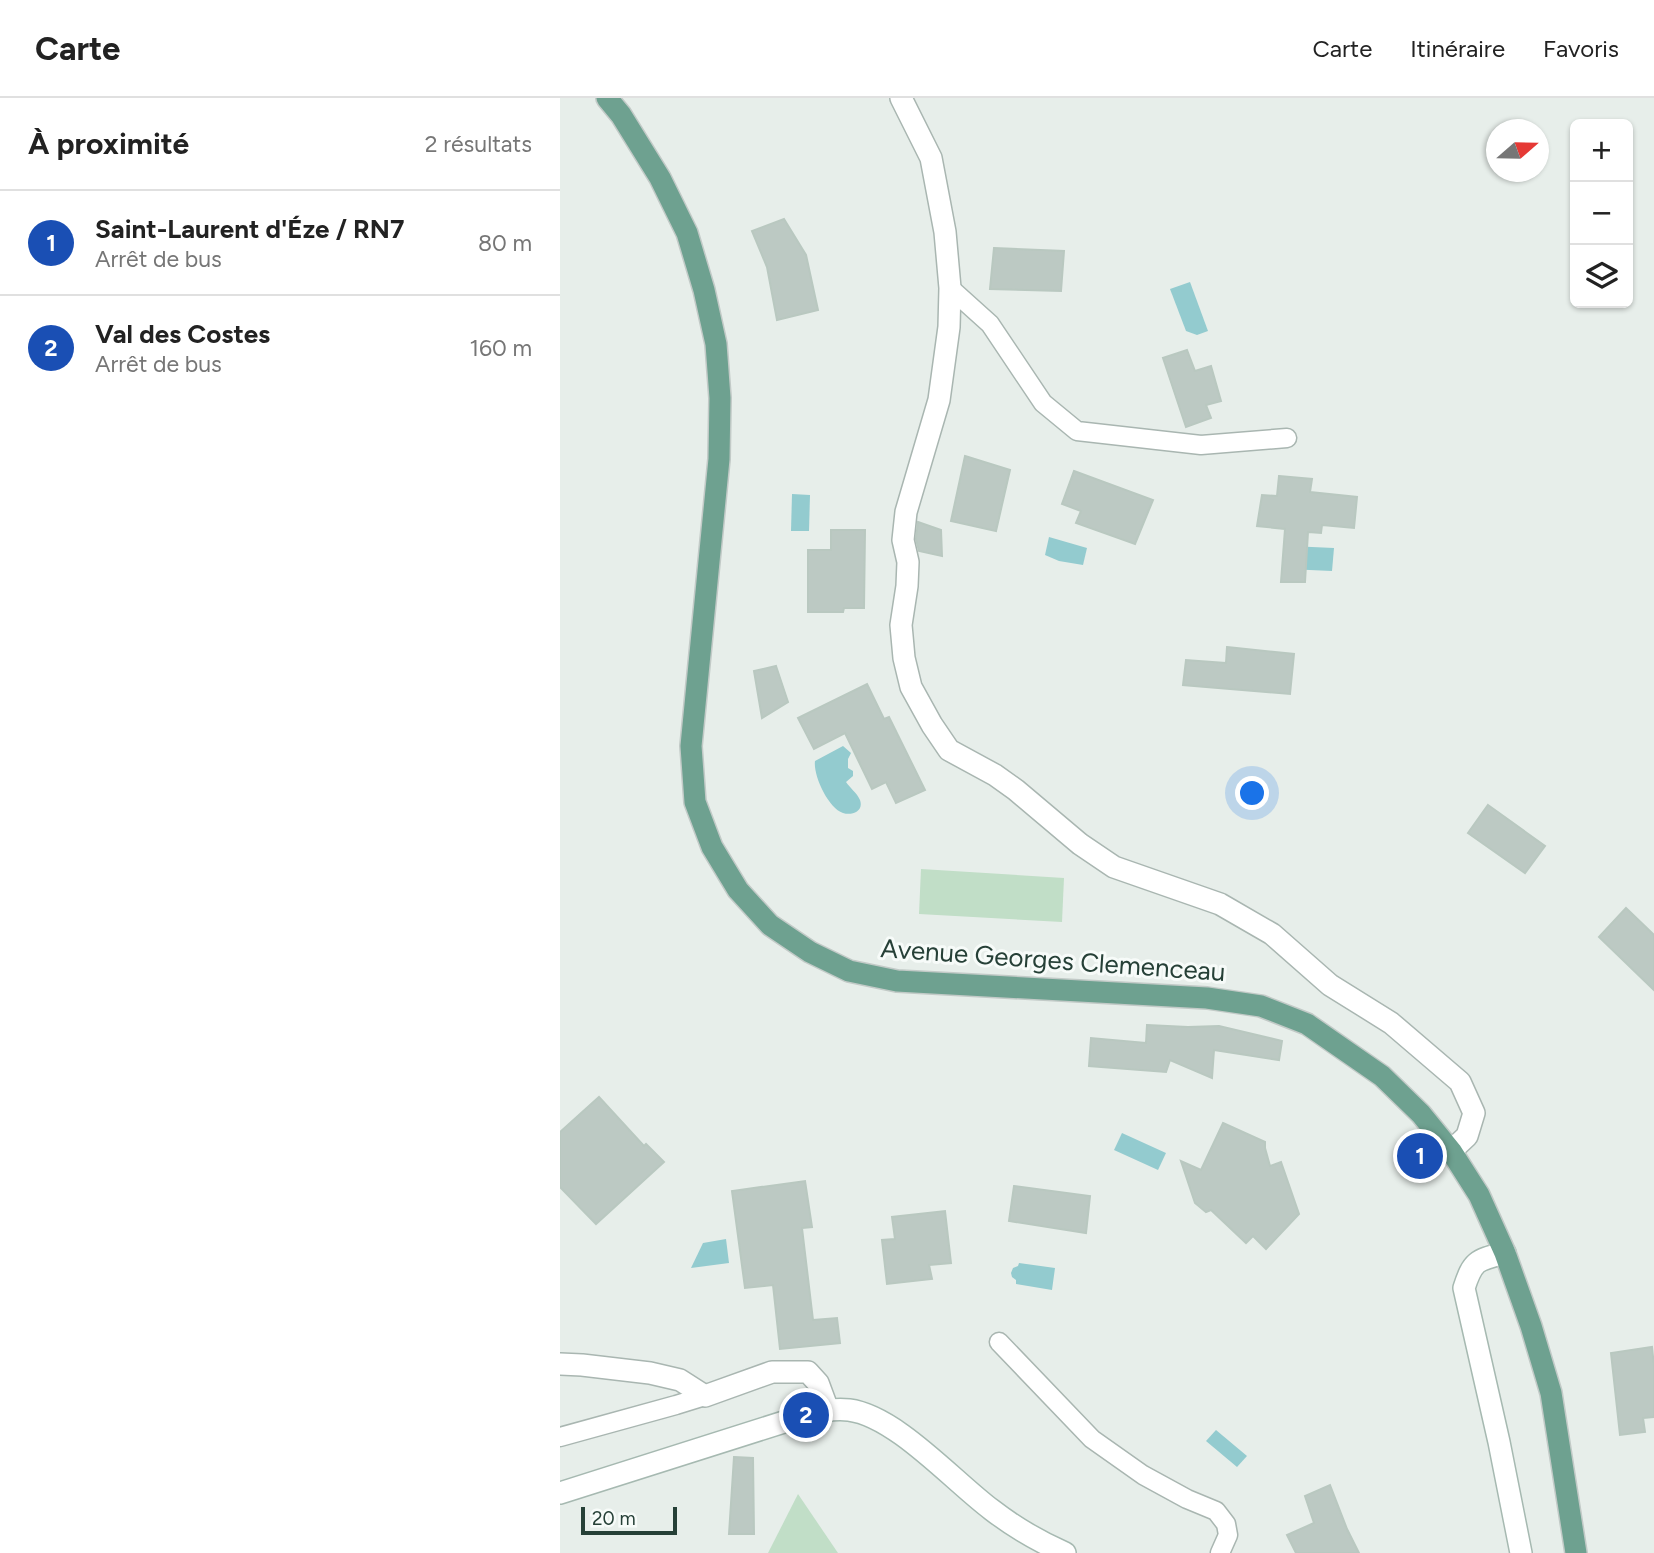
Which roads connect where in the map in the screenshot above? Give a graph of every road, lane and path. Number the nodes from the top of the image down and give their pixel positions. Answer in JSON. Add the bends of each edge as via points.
{"nodes":[{"id":1,"x":607,"y":98,"type":"edge"},
{"id":2,"x":901,"y":98,"type":"edge"},
{"id":3,"x":950,"y":288,"type":"junction"},
{"id":4,"x":1287,"y":438,"type":"dead end"},
{"id":5,"x":1451,"y":1151,"type":"junction"},
{"id":6,"x":1505,"y":1253,"type":"junction"},
{"id":7,"x":999,"y":1342,"type":"dead end"},
{"id":8,"x":560,"y":1364,"type":"edge"},
{"id":9,"x":705,"y":1396,"type":"junction"},
{"id":10,"x":828,"y":1410,"type":"junction"},
{"id":11,"x":560,"y":1437,"type":"edge"},
{"id":12,"x":560,"y":1493,"type":"edge"},
{"id":13,"x":1065,"y":1553,"type":"edge"},
{"id":14,"x":1220,"y":1553,"type":"edge"},
{"id":15,"x":1521,"y":1553,"type":"edge"},
{"id":16,"x":1576,"y":1553,"type":"edge"}],
"edges":[{"from":1,"to":5,"type":"main road","name":"Avenue Georges Clemenceau","via":[[660,178],[687,233],[716,344],[719,459],[691,746],[695,802],[712,847],[738,890],[770,925],[849,971],[897,981],[1207,998],[1261,1006],[1307,1024],[1382,1076]]},
{"from":2,"to":3,"type":"street","via":[[931,159]]},
{"from":3,"to":4,"type":"lane","via":[[990,324],[1043,403],[1077,431],[1201,445]]},
{"from":3,"to":5,"type":"street","via":[[939,400],[906,512],[903,540],[908,562],[901,625],[904,658],[911,687],[932,725],[949,750],[995,775],[1114,867],[1231,910],[1272,934],[1330,985],[1391,1023],[1460,1082],[1474,1113],[1467,1136]]},
{"from":5,"to":6,"type":"main road","name":"Avenue Georges Clemenceau","via":[[1479,1195]]},
{"from":6,"to":15,"type":"street","via":[[1471,1267],[1464,1287]]},
{"from":6,"to":16,"type":"main road","name":"Avenue Georges Clemenceau","via":[[1551,1393]]},
{"from":7,"to":14,"type":"lane","via":[[1092,1439],[1143,1475],[1216,1511],[1228,1535]]},
{"from":8,"to":9,"type":"street","via":[[650,1373],[680,1380]]},
{"from":9,"to":10,"type":"street","via":[[772,1372],[808,1372],[818,1383]]},
{"from":9,"to":11,"type":"lane"},
{"from":10,"to":12,"type":"street"},
{"from":10,"to":13,"type":"street","via":[[849,1409],[884,1423],[992,1510]]}]}
